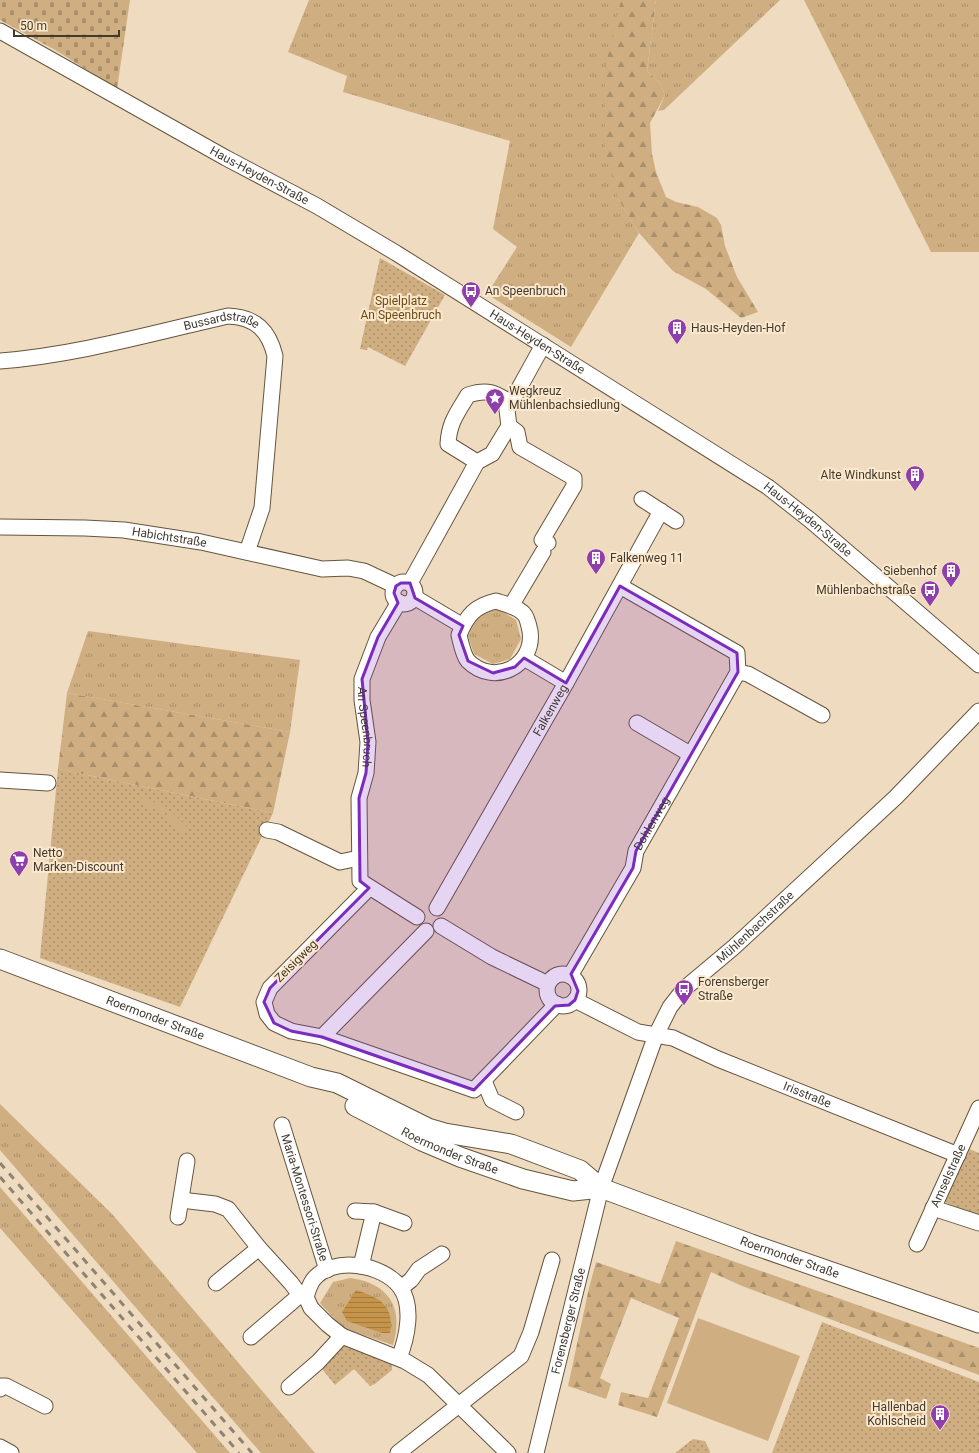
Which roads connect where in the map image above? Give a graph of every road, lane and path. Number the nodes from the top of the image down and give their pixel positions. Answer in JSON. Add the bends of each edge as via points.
{"nodes":[{"id":1,"x":0,"y":31,"type":"edge"},
{"id":2,"x":543,"y":345,"type":"junction"},
{"id":3,"x":0,"y":361,"type":"edge"},
{"id":4,"x":511,"y":403,"type":"junction"},
{"id":5,"x":509,"y":426,"type":"junction"},
{"id":6,"x":477,"y":462,"type":"junction"},
{"id":7,"x":642,"y":499,"type":"dead end"},
{"id":8,"x":661,"y":511,"type":"junction"},
{"id":9,"x":676,"y":520,"type":"dead end"},
{"id":10,"x":0,"y":527,"type":"edge"},
{"id":11,"x":247,"y":552,"type":"junction"},
{"id":12,"x":620,"y":586,"type":"junction"},
{"id":13,"x":406,"y":589,"type":"junction"},
{"id":14,"x":511,"y":606,"type":"junction"},
{"id":15,"x":463,"y":626,"type":"junction"},
{"id":16,"x":524,"y":658,"type":"junction"},
{"id":17,"x":979,"y":665,"type":"edge"},
{"id":18,"x":738,"y":672,"type":"junction"},
{"id":19,"x":566,"y":683,"type":"junction"},
{"id":20,"x":979,"y":711,"type":"edge"},
{"id":21,"x":822,"y":715,"type":"dead end"},
{"id":22,"x":637,"y":723,"type":"dead end"},
{"id":23,"x":690,"y":754,"type":"junction"},
{"id":24,"x":0,"y":780,"type":"edge"},
{"id":25,"x":48,"y":783,"type":"dead end"},
{"id":26,"x":267,"y":830,"type":"dead end"},
{"id":27,"x":359,"y":858,"type":"junction"},
{"id":28,"x":369,"y":888,"type":"junction"},
{"id":29,"x":437,"y":908,"type":"junction"},
{"id":30,"x":417,"y":918,"type":"junction"},
{"id":31,"x":441,"y":926,"type":"junction"},
{"id":32,"x":426,"y":931,"type":"junction"},
{"id":33,"x":0,"y":959,"type":"edge"},
{"id":34,"x":570,"y":976,"type":"junction"},
{"id":35,"x":548,"y":984,"type":"junction"},
{"id":36,"x":575,"y":1000,"type":"junction"},
{"id":37,"x":557,"y":1004,"type":"junction"},
{"id":38,"x":656,"y":1035,"type":"junction"},
{"id":39,"x":322,"y":1037,"type":"junction"},
{"id":40,"x":311,"y":1077,"type":"junction"},
{"id":41,"x":484,"y":1081,"type":"junction"},
{"id":42,"x":979,"y":1108,"type":"edge"},
{"id":43,"x":516,"y":1112,"type":"dead end"},
{"id":44,"x":282,"y":1125,"type":"dead end"},
{"id":45,"x":958,"y":1155,"type":"junction"},
{"id":46,"x":187,"y":1161,"type":"dead end"},
{"id":47,"x":601,"y":1188,"type":"junction"},
{"id":48,"x":182,"y":1200,"type":"junction"},
{"id":49,"x":934,"y":1208,"type":"junction"},
{"id":50,"x":356,"y":1211,"type":"dead end"},
{"id":51,"x":374,"y":1212,"type":"junction"},
{"id":52,"x":178,"y":1217,"type":"dead end"},
{"id":53,"x":404,"y":1223,"type":"dead end"},
{"id":54,"x":979,"y":1223,"type":"edge"},
{"id":55,"x":917,"y":1244,"type":"dead end"},
{"id":56,"x":259,"y":1248,"type":"junction"},
{"id":57,"x":442,"y":1254,"type":"dead end"},
{"id":58,"x":552,"y":1260,"type":"dead end"},
{"id":59,"x":361,"y":1266,"type":"junction"},
{"id":60,"x":327,"y":1270,"type":"junction"},
{"id":61,"x":216,"y":1283,"type":"dead end"},
{"id":62,"x":401,"y":1288,"type":"junction"},
{"id":63,"x":303,"y":1296,"type":"junction"},
{"id":64,"x":979,"y":1324,"type":"edge"},
{"id":65,"x":342,"y":1336,"type":"junction"},
{"id":66,"x":252,"y":1337,"type":"dead end"},
{"id":67,"x":399,"y":1358,"type":"junction"},
{"id":68,"x":289,"y":1387,"type":"dead end"},
{"id":69,"x":0,"y":1389,"type":"edge"},
{"id":70,"x":459,"y":1405,"type":"junction"},
{"id":71,"x":45,"y":1406,"type":"dead end"},
{"id":72,"x":0,"y":1447,"type":"edge"},
{"id":73,"x":11,"y":1453,"type":"edge"},
{"id":74,"x":398,"y":1453,"type":"edge"},
{"id":75,"x":508,"y":1453,"type":"edge"},
{"id":76,"x":536,"y":1453,"type":"edge"}],
"edges":[{"from":1,"to":2,"type":"street","name":"Haus-Heyden-Straße","via":[[317,206]]},
{"from":2,"to":4,"type":"street"},
{"from":2,"to":17,"type":"street","name":"Haus-Heyden-Straße","via":[[778,494]]},
{"from":3,"to":11,"type":"street","name":"Bussardstraße","via":[[64,352],[228,316],[237,316],[260,326],[272,342],[275,356],[262,508]]},
{"from":4,"to":5,"type":"street","via":[[507,410]]},
{"from":4,"to":6,"type":"street","via":[[492,392],[480,391],[468,395],[457,412],[448,429],[448,444]]},
{"from":5,"to":6,"type":"street","via":[[492,454]]},
{"from":5,"to":14,"type":"street","via":[[517,432],[520,447],[574,478],[574,486],[542,540],[545,548]]},
{"from":6,"to":13,"type":"street"},
{"from":7,"to":8,"type":"street"},
{"from":8,"to":9,"type":"street"},
{"from":8,"to":12,"type":"street","name":"Falkenweg"},
{"from":10,"to":11,"type":"street","name":"Habichtstraße","via":[[124,530]]},
{"from":11,"to":13,"type":"street","name":"Habichtstraße","via":[[322,569],[364,571]]},
{"from":12,"to":18,"type":"street","via":[[737,653]]},
{"from":12,"to":19,"type":"street","name":"Falkenweg"},
{"from":13,"to":15,"type":"street","name":"Habichtstraße"},
{"from":13,"to":27,"type":"street","name":"An Speenbruch","via":[[409,602],[399,602],[378,637],[362,679],[368,742],[366,773],[359,798]]},
{"from":14,"to":15,"type":"street","via":[[496,601],[482,605],[471,614]]},
{"from":14,"to":16,"type":"street","via":[[524,614],[529,626],[531,640]]},
{"from":15,"to":16,"type":"street","via":[[458,636],[461,645],[468,661],[478,667],[493,673],[503,672],[515,667]]},
{"from":16,"to":19,"type":"street"},
{"from":18,"to":21,"type":"street","via":[[748,674]]},
{"from":18,"to":23,"type":"street","name":"Dohlenweg"},
{"from":19,"to":29,"type":"street","name":"Falkenweg"},
{"from":20,"to":38,"type":"street","name":"Mühlenbachstraße","via":[[935,758],[847,843],[734,947],[684,989],[670,1007]]},
{"from":22,"to":23,"type":"street"},
{"from":23,"to":34,"type":"street","name":"Dohlenweg","via":[[636,851],[633,868]]},
{"from":24,"to":25,"type":"street"},
{"from":26,"to":27,"type":"street","via":[[278,832],[340,862]]},
{"from":27,"to":28,"type":"street","name":"An Speenbruch","via":[[360,881]]},
{"from":28,"to":30,"type":"street","name":"An Speenbruch"},
{"from":28,"to":39,"type":"street","name":"Zeisigweg","via":[[270,988],[264,1002],[267,1014],[274,1023],[291,1031]]},
{"from":29,"to":30,"type":"street","via":[[423,908]]},
{"from":29,"to":31,"type":"street","via":[[443,918]]},
{"from":30,"to":32,"type":"street","name":"An Speenbruch","via":[[420,926]]},
{"from":31,"to":32,"type":"street","via":[[435,931]]},
{"from":31,"to":35,"type":"street","via":[[492,956]]},
{"from":32,"to":39,"type":"street"},
{"from":33,"to":40,"type":"main road","name":"Roermonder Straße"},
{"from":34,"to":35,"type":"street","via":[[555,976]]},
{"from":34,"to":36,"type":"street","via":[[577,984]]},
{"from":35,"to":37,"type":"street","via":[[549,997]]},
{"from":36,"to":37,"type":"street","via":[[566,1006]]},
{"from":36,"to":38,"type":"street","via":[[638,1032]]},
{"from":37,"to":41,"type":"street","name":"Zeisigweg"},
{"from":38,"to":45,"type":"street","name":"Irisstraße","via":[[673,1038]]},
{"from":38,"to":47,"type":"street","name":"Mühlenbachstraße"},
{"from":39,"to":41,"type":"street","name":"Zeisigweg","via":[[465,1088],[474,1090]]},
{"from":40,"to":47,"type":"main road","name":"Roermonder Straße","via":[[337,1083],[428,1128],[511,1144],[580,1170]]},
{"from":40,"to":47,"type":"main road","name":"Roermonder Straße","via":[[331,1093],[399,1131],[460,1157],[562,1190]]},
{"from":41,"to":43,"type":"street","via":[[492,1100]]},
{"from":42,"to":45,"type":"street","name":"Amselstraße"},
{"from":44,"to":60,"type":"street","name":"Maria-Montessori-Straße"},
{"from":45,"to":49,"type":"street","name":"Amselstraße"},
{"from":46,"to":48,"type":"street"},
{"from":47,"to":64,"type":"main road","name":"Roermonder Straße"},
{"from":47,"to":76,"type":"street","name":"Forensberger Straße"},
{"from":48,"to":52,"type":"street"},
{"from":48,"to":56,"type":"street","via":[[215,1204],[228,1209]]},
{"from":49,"to":54,"type":"street"},
{"from":49,"to":55,"type":"street","name":"Amselstraße"},
{"from":50,"to":51,"type":"street"},
{"from":51,"to":53,"type":"street"},
{"from":51,"to":59,"type":"street"},
{"from":56,"to":61,"type":"street"},
{"from":56,"to":63,"type":"street"},
{"from":57,"to":62,"type":"street","via":[[419,1270]]},
{"from":58,"to":70,"type":"street","via":[[531,1332],[521,1356]]},
{"from":59,"to":60,"type":"street","name":"Maria-Montessori-Straße","via":[[339,1266]]},
{"from":59,"to":62,"type":"street","name":"Maria-Montessori-Straße","via":[[385,1274]]},
{"from":60,"to":63,"type":"street","name":"Maria-Montessori-Straße","via":[[314,1279]]},
{"from":62,"to":67,"type":"street","via":[[407,1306],[408,1320],[406,1338]]},
{"from":63,"to":65,"type":"street","via":[[326,1324]]},
{"from":63,"to":66,"type":"street","name":"Maria-Montessori-Straße"},
{"from":65,"to":67,"type":"street"},
{"from":65,"to":68,"type":"street","via":[[318,1362]]},
{"from":67,"to":70,"type":"street","via":[[428,1375]]},
{"from":69,"to":71,"type":"street","via":[[1,1386],[6,1386]]},
{"from":70,"to":74,"type":"street"},
{"from":70,"to":75,"type":"street"},
{"from":72,"to":73,"type":"street"}]}
